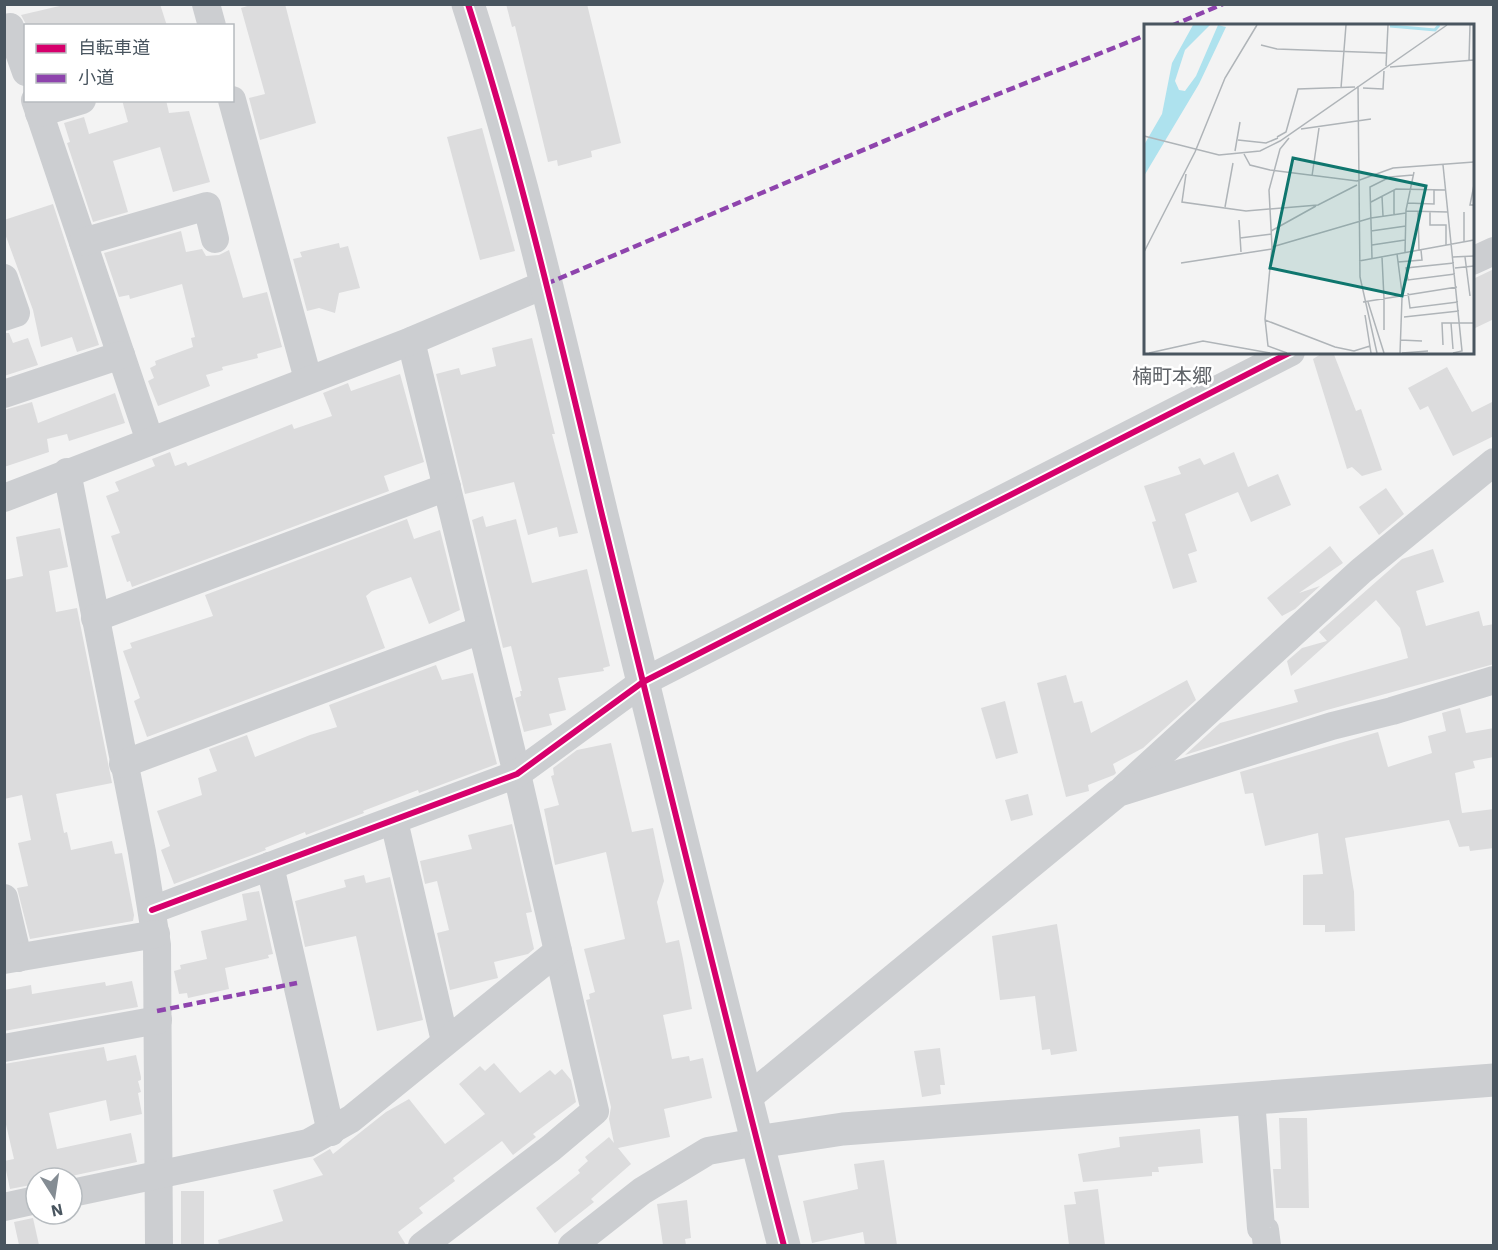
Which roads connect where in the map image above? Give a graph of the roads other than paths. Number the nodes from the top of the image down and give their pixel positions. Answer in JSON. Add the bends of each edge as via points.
{"nodes":[{"id":1,"x":206,"y":4,"type":"edge"},
{"id":2,"x":468,"y":4,"type":"edge"},
{"id":3,"x":6,"y":22,"type":"edge"},
{"id":4,"x":211,"y":24,"type":"edge"},
{"id":5,"x":24,"y":67,"type":"edge"},
{"id":6,"x":69,"y":102,"type":"edge"},
{"id":7,"x":233,"y":102,"type":"edge"},
{"id":8,"x":37,"y":107,"type":"edge"},
{"id":9,"x":215,"y":239,"type":"dead end"},
{"id":10,"x":83,"y":242,"type":"junction"},
{"id":11,"x":1494,"y":251,"type":"edge"},
{"id":12,"x":1474,"y":261,"type":"edge"},
{"id":13,"x":4,"y":278,"type":"edge"},
{"id":14,"x":546,"y":284,"type":"junction"},
{"id":15,"x":4,"y":317,"type":"edge"},
{"id":16,"x":411,"y":341,"type":"junction"},
{"id":17,"x":1287,"y":354,"type":"edge"},
{"id":18,"x":121,"y":355,"type":"junction"},
{"id":19,"x":308,"y":379,"type":"junction"},
{"id":20,"x":4,"y":394,"type":"edge"},
{"id":21,"x":150,"y":441,"type":"junction"},
{"id":22,"x":1494,"y":462,"type":"edge"},
{"id":23,"x":67,"y":472,"type":"junction"},
{"id":24,"x":447,"y":487,"type":"junction"},
{"id":25,"x":4,"y":498,"type":"edge"},
{"id":26,"x":95,"y":618,"type":"junction"},
{"id":27,"x":481,"y":630,"type":"junction"},
{"id":28,"x":1494,"y":680,"type":"edge"},
{"id":29,"x":643,"y":682,"type":"junction"},
{"id":30,"x":123,"y":764,"type":"junction"},
{"id":31,"x":517,"y":774,"type":"junction"},
{"id":32,"x":1118,"y":794,"type":"junction"},
{"id":33,"x":394,"y":821,"type":"junction"},
{"id":34,"x":270,"y":866,"type":"junction"},
{"id":35,"x":4,"y":898,"type":"edge"},
{"id":36,"x":154,"y":922,"type":"junction"},
{"id":37,"x":558,"y":951,"type":"junction"},
{"id":38,"x":11,"y":959,"type":"edge"},
{"id":39,"x":158,"y":1020,"type":"junction"},
{"id":40,"x":445,"y":1041,"type":"junction"},
{"id":41,"x":4,"y":1048,"type":"edge"},
{"id":42,"x":1494,"y":1080,"type":"edge"},
{"id":43,"x":1251,"y":1099,"type":"junction"},
{"id":44,"x":745,"y":1100,"type":"junction"},
{"id":45,"x":331,"y":1132,"type":"junction"},
{"id":46,"x":757,"y":1142,"type":"junction"},
{"id":47,"x":159,"y":1174,"type":"junction"},
{"id":48,"x":84,"y":1190,"type":"edge"},
{"id":49,"x":24,"y":1203,"type":"edge"},
{"id":50,"x":4,"y":1207,"type":"edge"},
{"id":51,"x":159,"y":1245,"type":"edge"},
{"id":52,"x":422,"y":1245,"type":"edge"},
{"id":53,"x":572,"y":1245,"type":"edge"},
{"id":54,"x":784,"y":1245,"type":"edge"},
{"id":55,"x":1267,"y":1245,"type":"edge"}],
"edges":[{"from":1,"to":4,"type":"street"},
{"from":2,"to":14,"type":"street","via":[[502,113]]},
{"from":3,"to":5,"type":"street"},
{"from":6,"to":8,"type":"street"},
{"from":7,"to":19,"type":"street"},
{"from":8,"to":10,"type":"street"},
{"from":9,"to":10,"type":"street","via":[[207,206]]},
{"from":10,"to":18,"type":"street"},
{"from":11,"to":12,"type":"street"},
{"from":13,"to":15,"type":"street","via":[[16,313]]},
{"from":14,"to":16,"type":"street"},
{"from":14,"to":29,"type":"street"},
{"from":16,"to":19,"type":"street"},
{"from":16,"to":24,"type":"street"},
{"from":17,"to":29,"type":"street"},
{"from":18,"to":20,"type":"street"},
{"from":18,"to":21,"type":"street"},
{"from":19,"to":21,"type":"street"},
{"from":21,"to":23,"type":"street"},
{"from":22,"to":32,"type":"street","via":[[1361,571]]},
{"from":23,"to":25,"type":"street"},
{"from":23,"to":26,"type":"street"},
{"from":24,"to":26,"type":"street"},
{"from":24,"to":27,"type":"street"},
{"from":26,"to":30,"type":"street"},
{"from":27,"to":30,"type":"street"},
{"from":27,"to":31,"type":"street"},
{"from":28,"to":32,"type":"street"},
{"from":29,"to":31,"type":"street"},
{"from":29,"to":44,"type":"street"},
{"from":30,"to":36,"type":"street"},
{"from":31,"to":33,"type":"street"},
{"from":31,"to":37,"type":"street"},
{"from":32,"to":44,"type":"street"},
{"from":33,"to":34,"type":"street"},
{"from":33,"to":40,"type":"street"},
{"from":34,"to":36,"type":"street"},
{"from":34,"to":45,"type":"street"},
{"from":35,"to":38,"type":"street"},
{"from":36,"to":38,"type":"street"},
{"from":36,"to":39,"type":"street"},
{"from":37,"to":40,"type":"street"},
{"from":37,"to":52,"type":"street","via":[[595,1111]]},
{"from":39,"to":41,"type":"street"},
{"from":39,"to":47,"type":"street"},
{"from":40,"to":45,"type":"street"},
{"from":42,"to":43,"type":"street"},
{"from":43,"to":46,"type":"street","via":[[843,1129]]},
{"from":43,"to":55,"type":"street","via":[[1260,1228],[1265,1230]]},
{"from":44,"to":46,"type":"street"},
{"from":45,"to":47,"type":"street","via":[[308,1143]]},
{"from":46,"to":53,"type":"street","via":[[708,1151],[642,1191]]},
{"from":46,"to":54,"type":"street"},
{"from":47,"to":48,"type":"street"},
{"from":47,"to":51,"type":"street"},
{"from":49,"to":50,"type":"street"}]}
